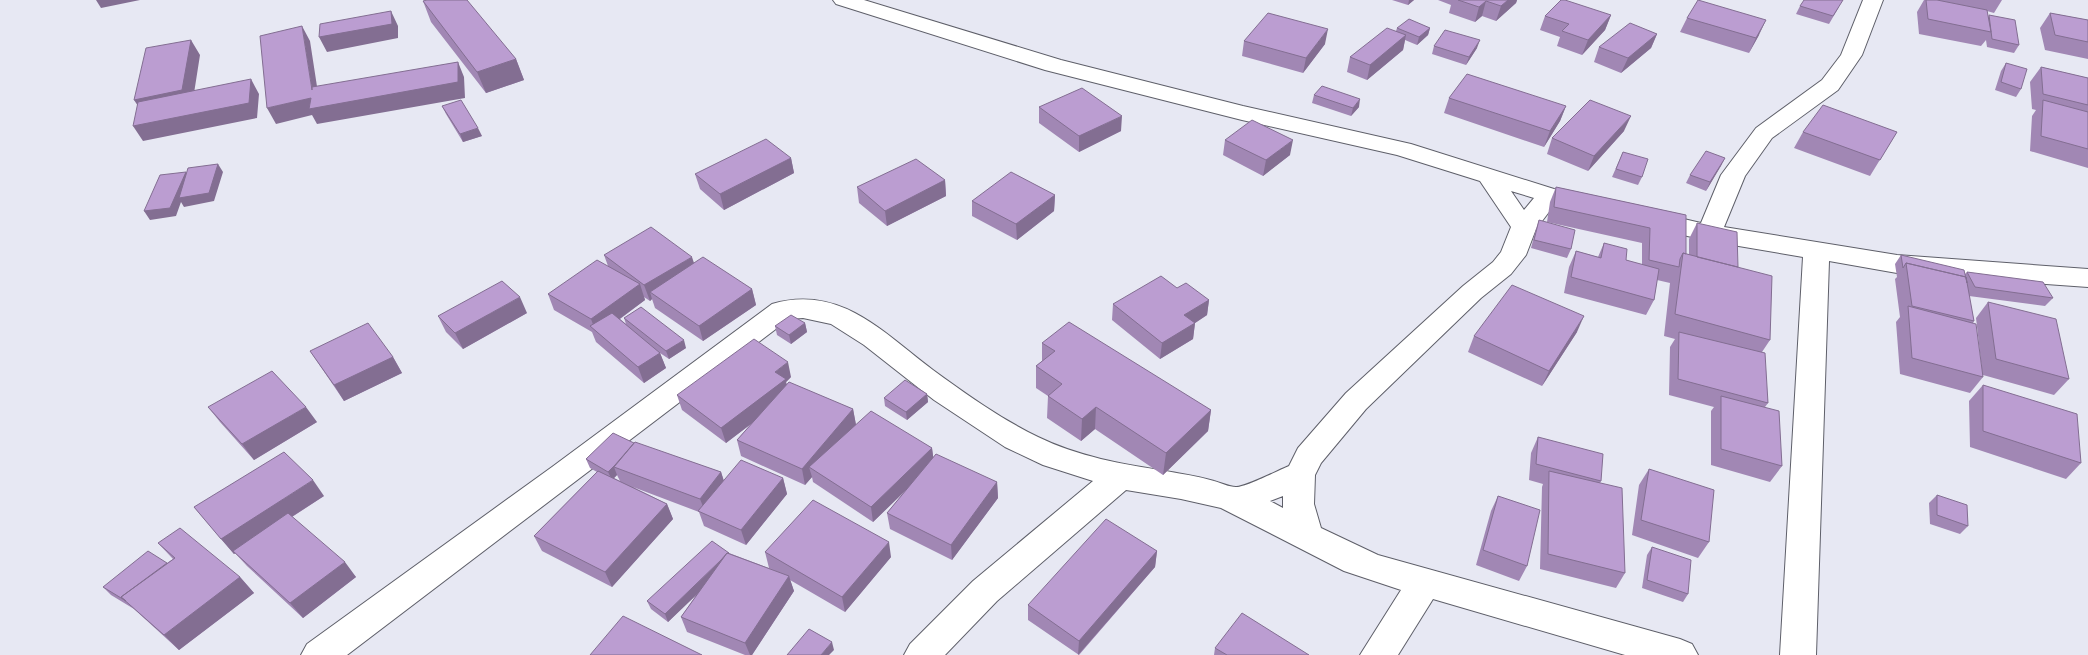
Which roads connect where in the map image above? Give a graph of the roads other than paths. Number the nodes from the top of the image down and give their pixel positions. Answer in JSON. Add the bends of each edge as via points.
{"nodes":[{"id":1,"x":843,"y":0,"type":"edge"},
{"id":2,"x":1873,"y":0,"type":"edge"},
{"id":3,"x":1488,"y":177,"type":"junction"},
{"id":4,"x":1549,"y":195,"type":"junction"},
{"id":5,"x":1524,"y":227,"type":"junction"},
{"id":6,"x":1709,"y":233,"type":"junction"},
{"id":7,"x":1816,"y":252,"type":"junction"},
{"id":8,"x":2088,"y":278,"type":"edge"},
{"id":9,"x":1300,"y":475,"type":"junction"},
{"id":10,"x":1120,"y":477,"type":"junction"},
{"id":11,"x":1238,"y":501,"type":"junction"},
{"id":12,"x":1307,"y":537,"type":"junction"},
{"id":13,"x":1425,"y":583,"type":"junction"},
{"id":14,"x":318,"y":655,"type":"edge"},
{"id":15,"x":922,"y":655,"type":"edge"},
{"id":16,"x":1378,"y":655,"type":"edge"},
{"id":17,"x":1680,"y":655,"type":"edge"},
{"id":18,"x":1798,"y":655,"type":"edge"}],
"edges":[{"from":1,"to":3,"type":"street","via":[[1052,65],[1402,149]]},
{"from":2,"to":6,"type":"street","via":[[1851,55],[1830,85],[1764,133],[1733,175]]},
{"from":3,"to":4,"type":"street"},
{"from":3,"to":5,"type":"street"},
{"from":4,"to":5,"type":"street"},
{"from":4,"to":6,"type":"street"},
{"from":5,"to":9,"type":"street","via":[[1513,255],[1502,268],[1356,401],[1309,456]]},
{"from":6,"to":7,"type":"street"},
{"from":7,"to":8,"type":"street","via":[[1897,264]]},
{"from":7,"to":18,"type":"street"},
{"from":9,"to":11,"type":"street"},
{"from":9,"to":12,"type":"street","via":[[1298,504]]},
{"from":10,"to":11,"type":"street","via":[[1186,487]]},
{"from":10,"to":14,"type":"street","via":[[1017,440],[922,376],[859,326],[818,308],[782,310],[563,476]]},
{"from":10,"to":15,"type":"street","via":[[986,591]]},
{"from":11,"to":12,"type":"street"},
{"from":12,"to":13,"type":"street","via":[[1373,568]]},
{"from":13,"to":16,"type":"street"},
{"from":13,"to":17,"type":"street"}]}
